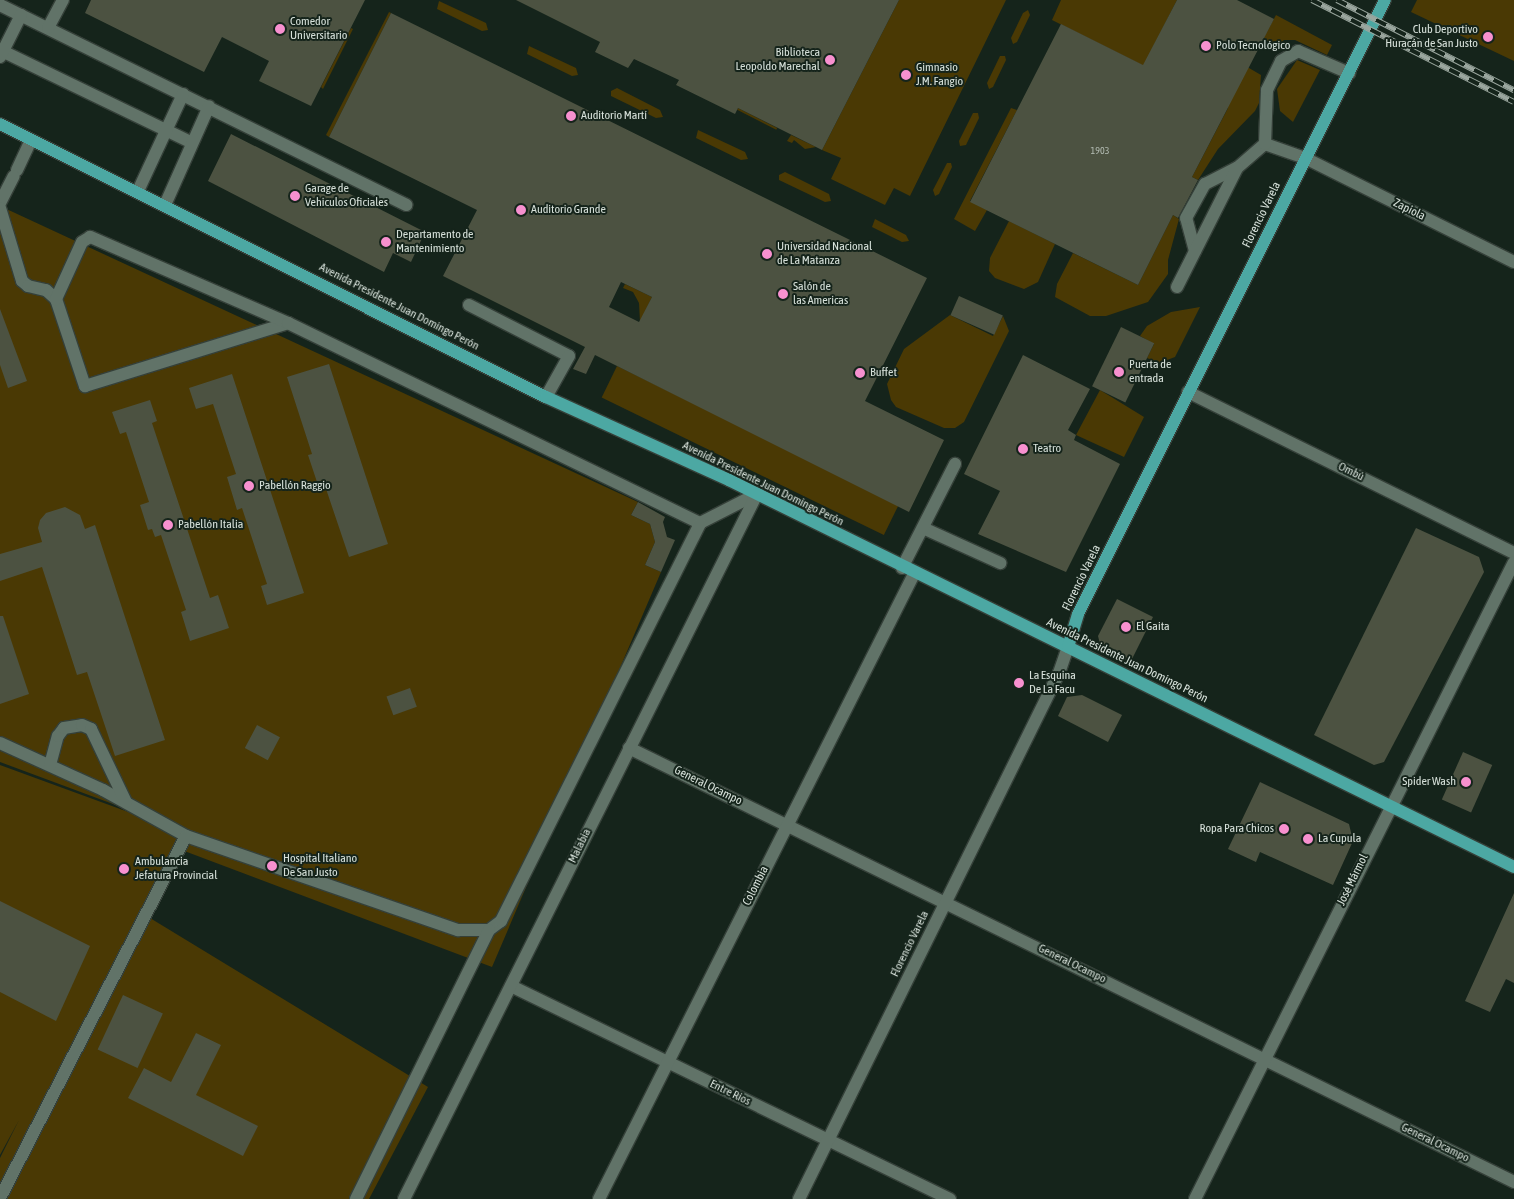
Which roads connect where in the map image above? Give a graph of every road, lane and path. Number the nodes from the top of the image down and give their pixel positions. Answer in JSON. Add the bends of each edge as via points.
{"nodes":[{"id":1,"x":62,"y":0,"type":"edge"},
{"id":2,"x":1385,"y":0,"type":"edge"},
{"id":3,"x":0,"y":5,"type":"edge"},
{"id":4,"x":21,"y":15,"type":"junction"},
{"id":5,"x":48,"y":28,"type":"junction"},
{"id":6,"x":1,"y":56,"type":"edge"},
{"id":7,"x":1348,"y":73,"type":"junction"},
{"id":8,"x":183,"y":94,"type":"junction"},
{"id":9,"x":208,"y":106,"type":"junction"},
{"id":10,"x":0,"y":124,"type":"edge"},
{"id":11,"x":166,"y":130,"type":"junction"},
{"id":12,"x":31,"y":140,"type":"junction"},
{"id":13,"x":192,"y":142,"type":"junction"},
{"id":14,"x":1265,"y":144,"type":"junction"},
{"id":15,"x":1305,"y":158,"type":"junction"},
{"id":16,"x":1237,"y":168,"type":"junction"},
{"id":17,"x":138,"y":191,"type":"junction"},
{"id":18,"x":0,"y":202,"type":"edge"},
{"id":19,"x":164,"y":205,"type":"junction"},
{"id":20,"x":406,"y":205,"type":"dead end"},
{"id":21,"x":0,"y":208,"type":"edge"},
{"id":22,"x":1195,"y":251,"type":"junction"},
{"id":23,"x":1514,"y":262,"type":"edge"},
{"id":24,"x":1177,"y":287,"type":"dead end"},
{"id":25,"x":56,"y":299,"type":"junction"},
{"id":26,"x":469,"y":305,"type":"dead end"},
{"id":27,"x":288,"y":323,"type":"junction"},
{"id":28,"x":1188,"y":392,"type":"junction"},
{"id":29,"x":546,"y":397,"type":"junction"},
{"id":30,"x":955,"y":464,"type":"dead end"},
{"id":31,"x":757,"y":494,"type":"junction"},
{"id":32,"x":700,"y":522,"type":"junction"},
{"id":33,"x":923,"y":528,"type":"junction"},
{"id":34,"x":1514,"y":552,"type":"edge"},
{"id":35,"x":1514,"y":562,"type":"edge"},
{"id":36,"x":1000,"y":564,"type":"dead end"},
{"id":37,"x":902,"y":568,"type":"junction"},
{"id":38,"x":914,"y":574,"type":"junction"},
{"id":39,"x":1068,"y":647,"type":"junction"},
{"id":40,"x":0,"y":743,"type":"edge"},
{"id":41,"x":629,"y":748,"type":"junction"},
{"id":42,"x":50,"y":765,"type":"junction"},
{"id":43,"x":126,"y":802,"type":"junction"},
{"id":44,"x":1390,"y":806,"type":"junction"},
{"id":45,"x":788,"y":824,"type":"junction"},
{"id":46,"x":186,"y":836,"type":"junction"},
{"id":47,"x":1514,"y":867,"type":"edge"},
{"id":48,"x":946,"y":902,"type":"junction"},
{"id":49,"x":489,"y":930,"type":"junction"},
{"id":50,"x":511,"y":986,"type":"junction"},
{"id":51,"x":1264,"y":1060,"type":"junction"},
{"id":52,"x":666,"y":1061,"type":"junction"},
{"id":53,"x":828,"y":1140,"type":"junction"},
{"id":54,"x":1514,"y":1182,"type":"edge"},
{"id":55,"x":0,"y":1198,"type":"edge"},
{"id":56,"x":356,"y":1199,"type":"edge"},
{"id":57,"x":404,"y":1199,"type":"edge"},
{"id":58,"x":600,"y":1199,"type":"edge"},
{"id":59,"x":799,"y":1199,"type":"edge"},
{"id":60,"x":950,"y":1199,"type":"edge"},
{"id":61,"x":1195,"y":1199,"type":"edge"}],
"edges":[{"from":1,"to":5,"type":"street"},
{"from":2,"to":7,"type":"main road","name":"Florencio Varela"},
{"from":3,"to":4,"type":"street"},
{"from":4,"to":5,"type":"street"},
{"from":4,"to":6,"type":"street"},
{"from":5,"to":8,"type":"street"},
{"from":6,"to":11,"type":"street"},
{"from":7,"to":14,"type":"street","via":[[1298,51],[1281,60],[1267,90]]},
{"from":7,"to":15,"type":"main road","name":"Florencio Varela"},
{"from":8,"to":9,"type":"street"},
{"from":8,"to":11,"type":"street"},
{"from":9,"to":13,"type":"street"},
{"from":9,"to":20,"type":"street"},
{"from":10,"to":12,"type":"main road","name":"Avenida Presidente Juan Domingo Perón"},
{"from":11,"to":13,"type":"street"},
{"from":11,"to":17,"type":"street"},
{"from":12,"to":17,"type":"main road","name":"Avenida Presidente Juan Domingo Perón"},
{"from":12,"to":18,"type":"street"},
{"from":13,"to":19,"type":"street"},
{"from":14,"to":15,"type":"street","name":"Zapiola"},
{"from":14,"to":16,"type":"street"},
{"from":15,"to":23,"type":"street","name":"Zapiola"},
{"from":15,"to":28,"type":"main road","name":"Florencio Varela"},
{"from":16,"to":22,"type":"street"},
{"from":16,"to":22,"type":"street","via":[[1204,184],[1186,218]]},
{"from":17,"to":19,"type":"main road","name":"Avenida Presidente Juan Domingo Perón"},
{"from":19,"to":29,"type":"main road","name":"Avenida Presidente Juan Domingo Perón"},
{"from":21,"to":25,"type":"street","via":[[22,281],[28,286],[46,290]]},
{"from":22,"to":24,"type":"street"},
{"from":25,"to":27,"type":"street","via":[[82,242],[90,237]]},
{"from":25,"to":27,"type":"street","via":[[85,386]]},
{"from":26,"to":29,"type":"street","via":[[569,356]]},
{"from":27,"to":32,"type":"street"},
{"from":28,"to":34,"type":"street","name":"Ombú"},
{"from":28,"to":39,"type":"main road","name":"Florencio Varela","via":[[1078,614]]},
{"from":29,"to":31,"type":"main road","name":"Avenida Presidente Juan Domingo Perón"},
{"from":30,"to":33,"type":"street"},
{"from":31,"to":32,"type":"street"},
{"from":31,"to":37,"type":"main road","name":"Avenida Presidente Juan Domingo Perón"},
{"from":31,"to":41,"type":"street","name":"Malabia"},
{"from":32,"to":49,"type":"street","via":[[501,921]]},
{"from":33,"to":36,"type":"street"},
{"from":33,"to":37,"type":"street"},
{"from":35,"to":44,"type":"street","name":"José Mármol"},
{"from":37,"to":38,"type":"main road","name":"Avenida Presidente Juan Domingo Perón"},
{"from":38,"to":39,"type":"main road","name":"Avenida Presidente Juan Domingo Perón"},
{"from":38,"to":45,"type":"street","name":"Colombia"},
{"from":39,"to":44,"type":"main road","name":"Avenida Presidente Juan Domingo Perón"},
{"from":39,"to":48,"type":"street","name":"Florencio Varela","via":[[1059,673]]},
{"from":40,"to":42,"type":"street"},
{"from":41,"to":45,"type":"street","name":"General Ocampo"},
{"from":41,"to":50,"type":"street","name":"Malabia"},
{"from":42,"to":43,"type":"street"},
{"from":42,"to":43,"type":"street","via":[[58,736],[64,728],[82,725],[91,729]]},
{"from":43,"to":46,"type":"street"},
{"from":44,"to":47,"type":"main road","name":"Avenida Presidente Juan Domingo Perón"},
{"from":44,"to":51,"type":"street","name":"José Mármol"},
{"from":45,"to":48,"type":"street","name":"General Ocampo"},
{"from":45,"to":52,"type":"street","name":"Colombia"},
{"from":46,"to":49,"type":"street","via":[[458,930]]},
{"from":46,"to":55,"type":"street"},
{"from":48,"to":51,"type":"street","name":"General Ocampo"},
{"from":48,"to":53,"type":"street","name":"Florencio Varela"},
{"from":49,"to":56,"type":"street"},
{"from":50,"to":52,"type":"street","name":"Entre Ríos"},
{"from":50,"to":57,"type":"street","name":"Malabia"},
{"from":51,"to":54,"type":"street","name":"General Ocampo"},
{"from":51,"to":61,"type":"street","name":"José Mármol"},
{"from":52,"to":53,"type":"street","name":"Entre Ríos"},
{"from":52,"to":58,"type":"street","name":"Colombia"},
{"from":53,"to":59,"type":"street","name":"Florencio Varela"},
{"from":53,"to":60,"type":"street","name":"Entre Ríos"}]}
